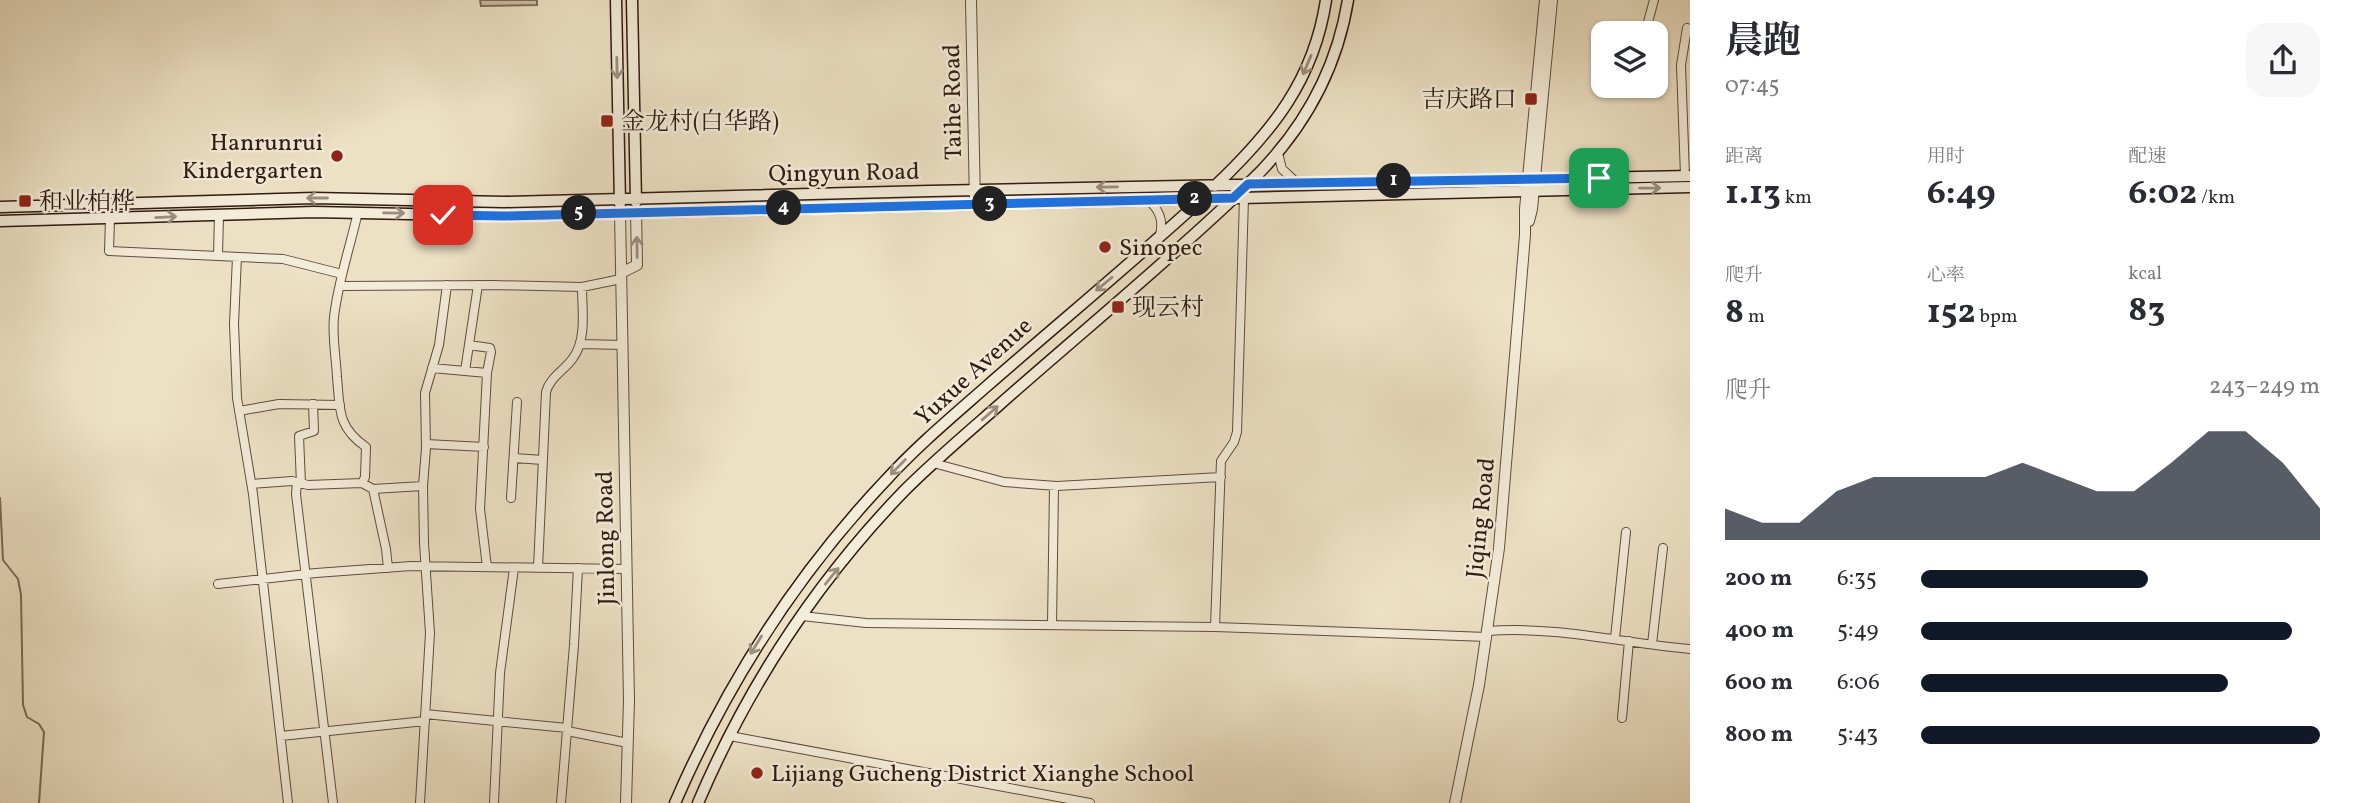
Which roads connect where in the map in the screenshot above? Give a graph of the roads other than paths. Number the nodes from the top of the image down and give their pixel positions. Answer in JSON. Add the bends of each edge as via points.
{"nodes":[{"id":1,"x":616,"y":0,"type":"edge"},
{"id":2,"x":632,"y":0,"type":"edge"},
{"id":3,"x":971,"y":0,"type":"edge"},
{"id":4,"x":1326,"y":0,"type":"edge"},
{"id":5,"x":1348,"y":0,"type":"edge"},
{"id":6,"x":1545,"y":0,"type":"edge"},
{"id":7,"x":1552,"y":0,"type":"edge"},
{"id":8,"x":1654,"y":0,"type":"edge"},
{"id":9,"x":1648,"y":21,"type":"edge"},
{"id":10,"x":1688,"y":27,"type":"dead end"},
{"id":11,"x":1687,"y":113,"type":"edge"},
{"id":12,"x":1278,"y":153,"type":"junction"},
{"id":13,"x":1687,"y":176,"type":"edge"},
{"id":14,"x":1531,"y":179,"type":"junction"},
{"id":15,"x":1297,"y":183,"type":"junction"},
{"id":16,"x":1248,"y":184,"type":"junction"},
{"id":17,"x":1216,"y":185,"type":"junction"},
{"id":18,"x":1690,"y":187,"type":"edge"},
{"id":19,"x":975,"y":190,"type":"junction"},
{"id":20,"x":1530,"y":192,"type":"junction"},
{"id":21,"x":620,"y":198,"type":"junction"},
{"id":22,"x":636,"y":198,"type":"junction"},
{"id":23,"x":1239,"y":198,"type":"junction"},
{"id":24,"x":1201,"y":199,"type":"junction"},
{"id":25,"x":1148,"y":200,"type":"junction"},
{"id":26,"x":975,"y":204,"type":"junction"},
{"id":27,"x":0,"y":207,"type":"edge"},
{"id":28,"x":358,"y":212,"type":"junction"},
{"id":29,"x":620,"y":212,"type":"junction"},
{"id":30,"x":636,"y":212,"type":"junction"},
{"id":31,"x":219,"y":215,"type":"junction"},
{"id":32,"x":110,"y":219,"type":"junction"},
{"id":33,"x":0,"y":221,"type":"edge"},
{"id":34,"x":1159,"y":237,"type":"junction"},
{"id":35,"x":218,"y":256,"type":"junction"},
{"id":36,"x":237,"y":257,"type":"junction"},
{"id":37,"x":342,"y":274,"type":"junction"},
{"id":38,"x":621,"y":276,"type":"junction"},
{"id":39,"x":447,"y":285,"type":"junction"},
{"id":40,"x":478,"y":285,"type":"junction"},
{"id":41,"x":340,"y":286,"type":"junction"},
{"id":42,"x":582,"y":287,"type":"junction"},
{"id":43,"x":580,"y":344,"type":"junction"},
{"id":44,"x":469,"y":345,"type":"junction"},
{"id":45,"x":622,"y":345,"type":"junction"},
{"id":46,"x":432,"y":368,"type":"junction"},
{"id":47,"x":466,"y":371,"type":"junction"},
{"id":48,"x":487,"y":373,"type":"junction"},
{"id":49,"x":517,"y":402,"type":"dead end"},
{"id":50,"x":313,"y":404,"type":"junction"},
{"id":51,"x":340,"y":405,"type":"junction"},
{"id":52,"x":239,"y":411,"type":"junction"},
{"id":53,"x":426,"y":444,"type":"junction"},
{"id":54,"x":484,"y":447,"type":"junction"},
{"id":55,"x":514,"y":458,"type":"junction"},
{"id":56,"x":543,"y":460,"type":"junction"},
{"id":57,"x":933,"y":463,"type":"junction"},
{"id":58,"x":1221,"y":477,"type":"junction"},
{"id":59,"x":362,"y":482,"type":"junction"},
{"id":60,"x":299,"y":483,"type":"junction"},
{"id":61,"x":252,"y":484,"type":"junction"},
{"id":62,"x":423,"y":486,"type":"junction"},
{"id":63,"x":1054,"y":486,"type":"junction"},
{"id":64,"x":373,"y":489,"type":"junction"},
{"id":65,"x":511,"y":498,"type":"dead end"},
{"id":66,"x":1626,"y":532,"type":"dead end"},
{"id":67,"x":1663,"y":548,"type":"dead end"},
{"id":68,"x":425,"y":566,"type":"junction"},
{"id":69,"x":487,"y":567,"type":"junction"},
{"id":70,"x":387,"y":568,"type":"junction"},
{"id":71,"x":514,"y":568,"type":"junction"},
{"id":72,"x":538,"y":568,"type":"junction"},
{"id":73,"x":578,"y":568,"type":"junction"},
{"id":74,"x":626,"y":569,"type":"junction"},
{"id":75,"x":305,"y":574,"type":"junction"},
{"id":76,"x":263,"y":579,"type":"junction"},
{"id":77,"x":218,"y":584,"type":"dead end"},
{"id":78,"x":802,"y":616,"type":"junction"},
{"id":79,"x":1052,"y":625,"type":"junction"},
{"id":80,"x":1215,"y":627,"type":"junction"},
{"id":81,"x":1487,"y":634,"type":"junction"},
{"id":82,"x":1615,"y":639,"type":"junction"},
{"id":83,"x":1629,"y":640,"type":"junction"},
{"id":84,"x":1652,"y":644,"type":"junction"},
{"id":85,"x":1690,"y":649,"type":"edge"},
{"id":86,"x":425,"y":717,"type":"junction"},
{"id":87,"x":1622,"y":718,"type":"dead end"},
{"id":88,"x":498,"y":721,"type":"junction"},
{"id":89,"x":567,"y":730,"type":"junction"},
{"id":90,"x":325,"y":732,"type":"junction"},
{"id":91,"x":281,"y":736,"type":"junction"},
{"id":92,"x":730,"y":737,"type":"junction"},
{"id":93,"x":628,"y":743,"type":"junction"},
{"id":94,"x":288,"y":803,"type":"edge"},
{"id":95,"x":333,"y":803,"type":"edge"},
{"id":96,"x":420,"y":803,"type":"edge"},
{"id":97,"x":494,"y":803,"type":"edge"},
{"id":98,"x":561,"y":803,"type":"edge"},
{"id":99,"x":626,"y":803,"type":"edge"},
{"id":100,"x":675,"y":803,"type":"edge"},
{"id":101,"x":698,"y":803,"type":"edge"},
{"id":102,"x":1090,"y":803,"type":"edge"},
{"id":103,"x":1455,"y":803,"type":"edge"}],
"edges":[{"from":1,"to":21,"type":"main road","name":"Jinlong Road","one_way":true},
{"from":2,"to":22,"type":"main road"},
{"from":3,"to":19,"type":"street","name":"Taihe Road"},
{"from":4,"to":17,"type":"main road","name":"Yuxue Avenue","one_way":true,"via":[[1315,46],[1290,101],[1260,142]]},
{"from":5,"to":12,"type":"main road","name":"Yuxue Avenue","via":[[1324,82]]},
{"from":6,"to":14,"type":"street","name":"Jiqing Road"},
{"from":7,"to":14,"type":"street","name":"Jiqing Road"},
{"from":8,"to":9,"type":"street"},
{"from":10,"to":11,"type":"street","via":[[1681,65]]},
{"from":11,"to":13,"type":"street"},
{"from":12,"to":15,"type":"street","via":[[1282,169]]},
{"from":12,"to":16,"type":"main road","name":"Yuxue Avenue"},
{"from":13,"to":14,"type":"main road","name":"Qingyun Road"},
{"from":14,"to":15,"type":"main road","name":"Qingyun Road"},
{"from":14,"to":20,"type":"street","name":"Jiqing Road"},
{"from":15,"to":16,"type":"main road","name":"Qingyun Road"},
{"from":16,"to":17,"type":"main road","name":"Qingyun Road"},
{"from":16,"to":23,"type":"main road","name":"Yuxue Avenue"},
{"from":17,"to":19,"type":"main road","name":"Qingyun Road","one_way":true},
{"from":17,"to":24,"type":"main road","name":"Yuxue Avenue"},
{"from":20,"to":18,"type":"main road","name":"Qingyun Road","one_way":true},
{"from":19,"to":22,"type":"main road","name":"Qingyun Road"},
{"from":19,"to":26,"type":"street","name":"Taihe Road"},
{"from":20,"to":23,"type":"main road","name":"Qingyun Road"},
{"from":20,"to":81,"type":"street","name":"Jiqing Road","via":[[1504,500]]},
{"from":21,"to":22,"type":"main road","name":"Qingyun Road"},
{"from":21,"to":27,"type":"main road","name":"Qingyun Road","one_way":true,"via":[[504,202],[276,198]]},
{"from":21,"to":29,"type":"main road","name":"Jinlong Road"},
{"from":22,"to":30,"type":"main road"},
{"from":23,"to":24,"type":"main road","name":"Qingyun Road"},
{"from":57,"to":23,"type":"main road","name":"Yuxue Avenue","one_way":true},
{"from":23,"to":58,"type":"street","via":[[1237,432],[1222,461]]},
{"from":24,"to":25,"type":"main road","name":"Qingyun Road"},
{"from":24,"to":34,"type":"main road","name":"Yuxue Avenue"},
{"from":25,"to":26,"type":"main road","name":"Qingyun Road"},
{"from":25,"to":34,"type":"street","via":[[1161,219]]},
{"from":26,"to":30,"type":"main road","name":"Qingyun Road"},
{"from":28,"to":29,"type":"main road","name":"Qingyun Road","one_way":true,"via":[[504,216]]},
{"from":28,"to":31,"type":"main road","name":"Qingyun Road"},
{"from":28,"to":37,"type":"street"},
{"from":29,"to":30,"type":"main road","name":"Qingyun Road"},
{"from":29,"to":38,"type":"street","name":"Jinlong Road"},
{"from":38,"to":30,"type":"street","one_way":true,"via":[[637,265]]},
{"from":32,"to":31,"type":"main road","name":"Qingyun Road","one_way":true},
{"from":31,"to":35,"type":"street"},
{"from":32,"to":33,"type":"main road","name":"Qingyun Road"},
{"from":32,"to":35,"type":"street","via":[[109,251]]},
{"from":34,"to":100,"type":"main road","name":"Yuxue Avenue","one_way":true,"via":[[918,447],[847,523],[794,589],[750,656]]},
{"from":35,"to":36,"type":"street"},
{"from":36,"to":37,"type":"street","via":[[283,259]]},
{"from":36,"to":52,"type":"street","via":[[234,337]]},
{"from":37,"to":41,"type":"street"},
{"from":38,"to":42,"type":"street"},
{"from":38,"to":45,"type":"street","name":"Jinlong Road"},
{"from":39,"to":40,"type":"street"},
{"from":39,"to":41,"type":"street"},
{"from":39,"to":46,"type":"street"},
{"from":40,"to":42,"type":"street"},
{"from":40,"to":44,"type":"street"},
{"from":41,"to":51,"type":"street","via":[[334,330]]},
{"from":42,"to":43,"type":"street"},
{"from":43,"to":45,"type":"street"},
{"from":43,"to":56,"type":"street","via":[[547,388]]},
{"from":44,"to":47,"type":"street"},
{"from":44,"to":48,"type":"street","via":[[490,348]]},
{"from":45,"to":74,"type":"street","name":"Jinlong Road"},
{"from":46,"to":47,"type":"street"},
{"from":46,"to":53,"type":"street","via":[[425,393]]},
{"from":47,"to":48,"type":"street"},
{"from":48,"to":54,"type":"street"},
{"from":49,"to":55,"type":"street"},
{"from":50,"to":51,"type":"street"},
{"from":50,"to":52,"type":"street"},
{"from":50,"to":60,"type":"street","via":[[314,431],[299,436]]},
{"from":51,"to":59,"type":"street","via":[[346,430],[366,447]]},
{"from":52,"to":61,"type":"street"},
{"from":53,"to":54,"type":"street"},
{"from":53,"to":62,"type":"street"},
{"from":54,"to":69,"type":"street","via":[[480,509]]},
{"from":55,"to":56,"type":"street"},
{"from":55,"to":65,"type":"street"},
{"from":56,"to":72,"type":"street"},
{"from":57,"to":63,"type":"street","via":[[1004,482]]},
{"from":78,"to":57,"type":"main road","name":"Yuxue Avenue","one_way":true,"via":[[870,529]]},
{"from":58,"to":63,"type":"street"},
{"from":58,"to":80,"type":"street"},
{"from":59,"to":60,"type":"street"},
{"from":59,"to":64,"type":"street"},
{"from":60,"to":61,"type":"street"},
{"from":60,"to":75,"type":"street","via":[[296,494]]},
{"from":61,"to":76,"type":"street"},
{"from":62,"to":64,"type":"street"},
{"from":62,"to":68,"type":"street"},
{"from":63,"to":79,"type":"street"},
{"from":64,"to":70,"type":"street"},
{"from":66,"to":82,"type":"street"},
{"from":67,"to":84,"type":"street"},
{"from":68,"to":69,"type":"street"},
{"from":68,"to":70,"type":"street"},
{"from":68,"to":86,"type":"street","via":[[430,633]]},
{"from":69,"to":71,"type":"street"},
{"from":70,"to":75,"type":"street"},
{"from":71,"to":72,"type":"street"},
{"from":71,"to":88,"type":"street"},
{"from":72,"to":73,"type":"street"},
{"from":73,"to":74,"type":"street"},
{"from":73,"to":89,"type":"street"},
{"from":74,"to":93,"type":"street","name":"Jinlong Road"},
{"from":75,"to":76,"type":"street"},
{"from":75,"to":90,"type":"street"},
{"from":76,"to":77,"type":"street"},
{"from":76,"to":91,"type":"street"},
{"from":78,"to":79,"type":"street","via":[[866,623]]},
{"from":78,"to":92,"type":"main road","name":"Yuxue Avenue"},
{"from":79,"to":80,"type":"street"},
{"from":80,"to":81,"type":"street"},
{"from":81,"to":82,"type":"street","via":[[1548,630]]},
{"from":81,"to":103,"type":"street","name":"Jiqing Road"},
{"from":82,"to":83,"type":"street"},
{"from":83,"to":84,"type":"street"},
{"from":83,"to":87,"type":"street"},
{"from":84,"to":85,"type":"street"},
{"from":86,"to":88,"type":"street"},
{"from":86,"to":90,"type":"street"},
{"from":86,"to":96,"type":"street"},
{"from":88,"to":89,"type":"street"},
{"from":88,"to":97,"type":"street"},
{"from":89,"to":93,"type":"street"},
{"from":89,"to":98,"type":"street"},
{"from":90,"to":91,"type":"street"},
{"from":90,"to":95,"type":"street"},
{"from":91,"to":94,"type":"street"},
{"from":92,"to":101,"type":"main road","name":"Yuxue Avenue"},
{"from":92,"to":102,"type":"street"},
{"from":93,"to":99,"type":"street","name":"Jinlong Road"}]}
